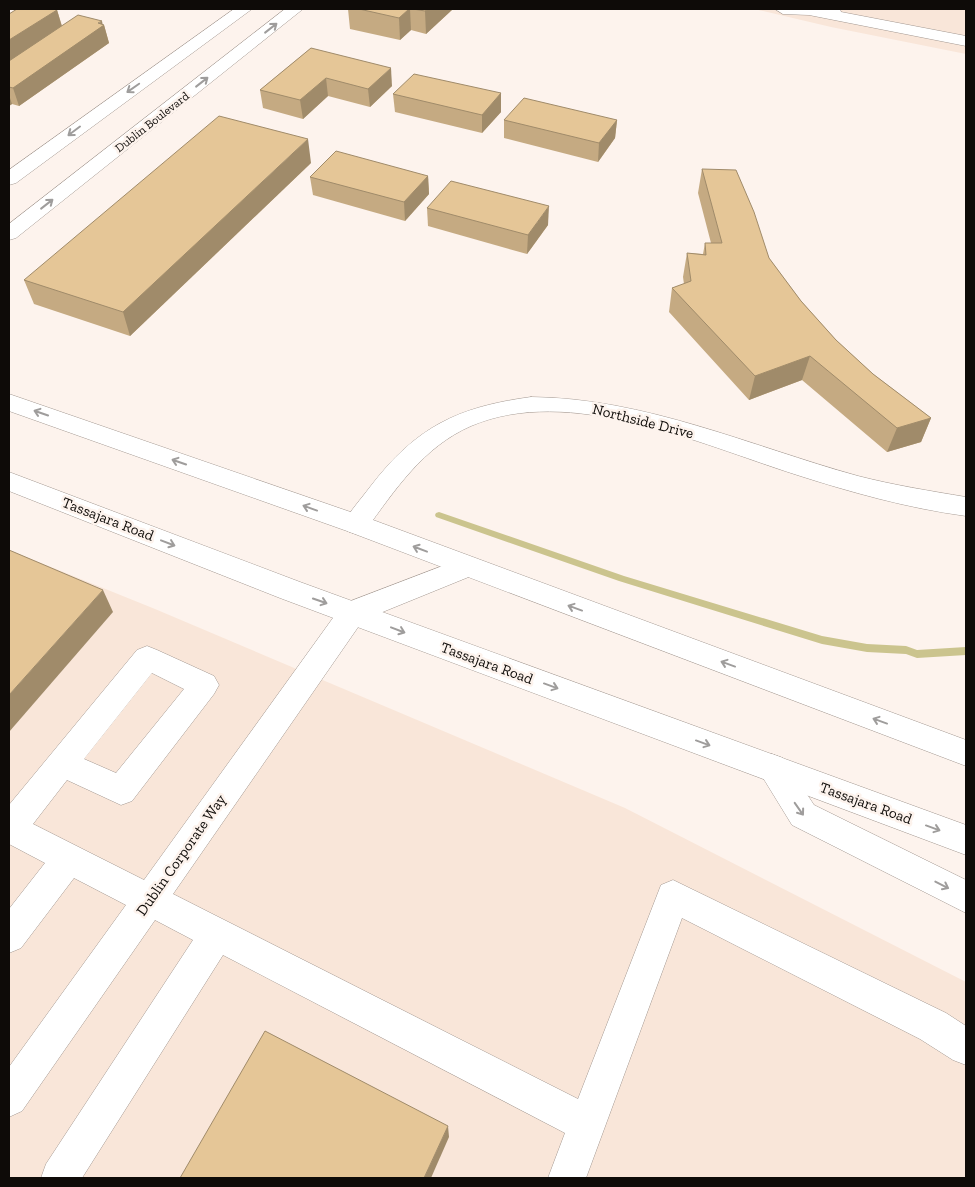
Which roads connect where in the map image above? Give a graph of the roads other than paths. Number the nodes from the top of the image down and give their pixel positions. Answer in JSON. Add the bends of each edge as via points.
{"nodes":[{"id":1,"x":244,"y":9,"type":"edge"},
{"id":2,"x":295,"y":9,"type":"edge"},
{"id":3,"x":783,"y":9,"type":"edge"},
{"id":4,"x":855,"y":9,"type":"edge"},
{"id":5,"x":815,"y":12,"type":"junction"},
{"id":6,"x":966,"y":41,"type":"edge"},
{"id":7,"x":9,"y":179,"type":"edge"},
{"id":8,"x":9,"y":234,"type":"edge"},
{"id":9,"x":9,"y":402,"type":"edge"},
{"id":10,"x":9,"y":481,"type":"edge"},
{"id":11,"x":966,"y":507,"type":"edge"},
{"id":12,"x":356,"y":524,"type":"junction"},
{"id":13,"x":466,"y":567,"type":"junction"},
{"id":14,"x":353,"y":612,"type":"junction"},
{"id":15,"x":966,"y":753,"type":"edge"},
{"id":16,"x":62,"y":763,"type":"junction"},
{"id":17,"x":772,"y":768,"type":"junction"},
{"id":18,"x":9,"y":828,"type":"edge"},
{"id":19,"x":966,"y":840,"type":"edge"},
{"id":20,"x":69,"y":858,"type":"junction"},
{"id":21,"x":966,"y":897,"type":"edge"},
{"id":22,"x":149,"y":900,"type":"junction"},
{"id":23,"x":217,"y":934,"type":"junction"},
{"id":24,"x":9,"y":936,"type":"edge"},
{"id":25,"x":966,"y":1047,"type":"edge"},
{"id":26,"x":9,"y":1098,"type":"edge"},
{"id":27,"x":588,"y":1124,"type":"junction"},
{"id":28,"x":60,"y":1178,"type":"edge"},
{"id":29,"x":567,"y":1178,"type":"edge"}],
"edges":[{"from":1,"to":7,"type":"main road","one_way":true},
{"from":8,"to":2,"type":"main road","name":"Dublin Boulevard","one_way":true},
{"from":3,"to":5,"type":"main road"},
{"from":4,"to":5,"type":"main road"},
{"from":5,"to":6,"type":"main road"},
{"from":12,"to":9,"type":"main road","one_way":true},
{"from":10,"to":14,"type":"main road","name":"Tassajara Road","one_way":true},
{"from":11,"to":12,"type":"main road","name":"Northside Drive","via":[[859,485],[649,419],[595,407],[542,403],[499,409],[472,418],[431,439],[398,467]]},
{"from":13,"to":12,"type":"main road","one_way":true},
{"from":13,"to":14,"type":"main road"},
{"from":15,"to":13,"type":"main road","one_way":true},
{"from":14,"to":17,"type":"main road","name":"Tassajara Road","one_way":true},
{"from":14,"to":22,"type":"main road","name":"Dublin Corporate Way"},
{"from":16,"to":16,"type":"main road","via":[[146,658],[204,685],[121,791]]},
{"from":16,"to":18,"type":"main road"},
{"from":17,"to":19,"type":"main road","name":"Tassajara Road","one_way":true},
{"from":17,"to":21,"type":"main road","one_way":true,"via":[[803,815]]},
{"from":18,"to":20,"type":"main road"},
{"from":20,"to":22,"type":"main road"},
{"from":20,"to":24,"type":"main road"},
{"from":22,"to":23,"type":"main road"},
{"from":22,"to":26,"type":"main road","name":"Dublin Corporate Way"},
{"from":23,"to":27,"type":"main road"},
{"from":23,"to":28,"type":"main road"},
{"from":25,"to":27,"type":"main road","via":[[933,1026],[673,896]]},
{"from":27,"to":29,"type":"main road"}]}
